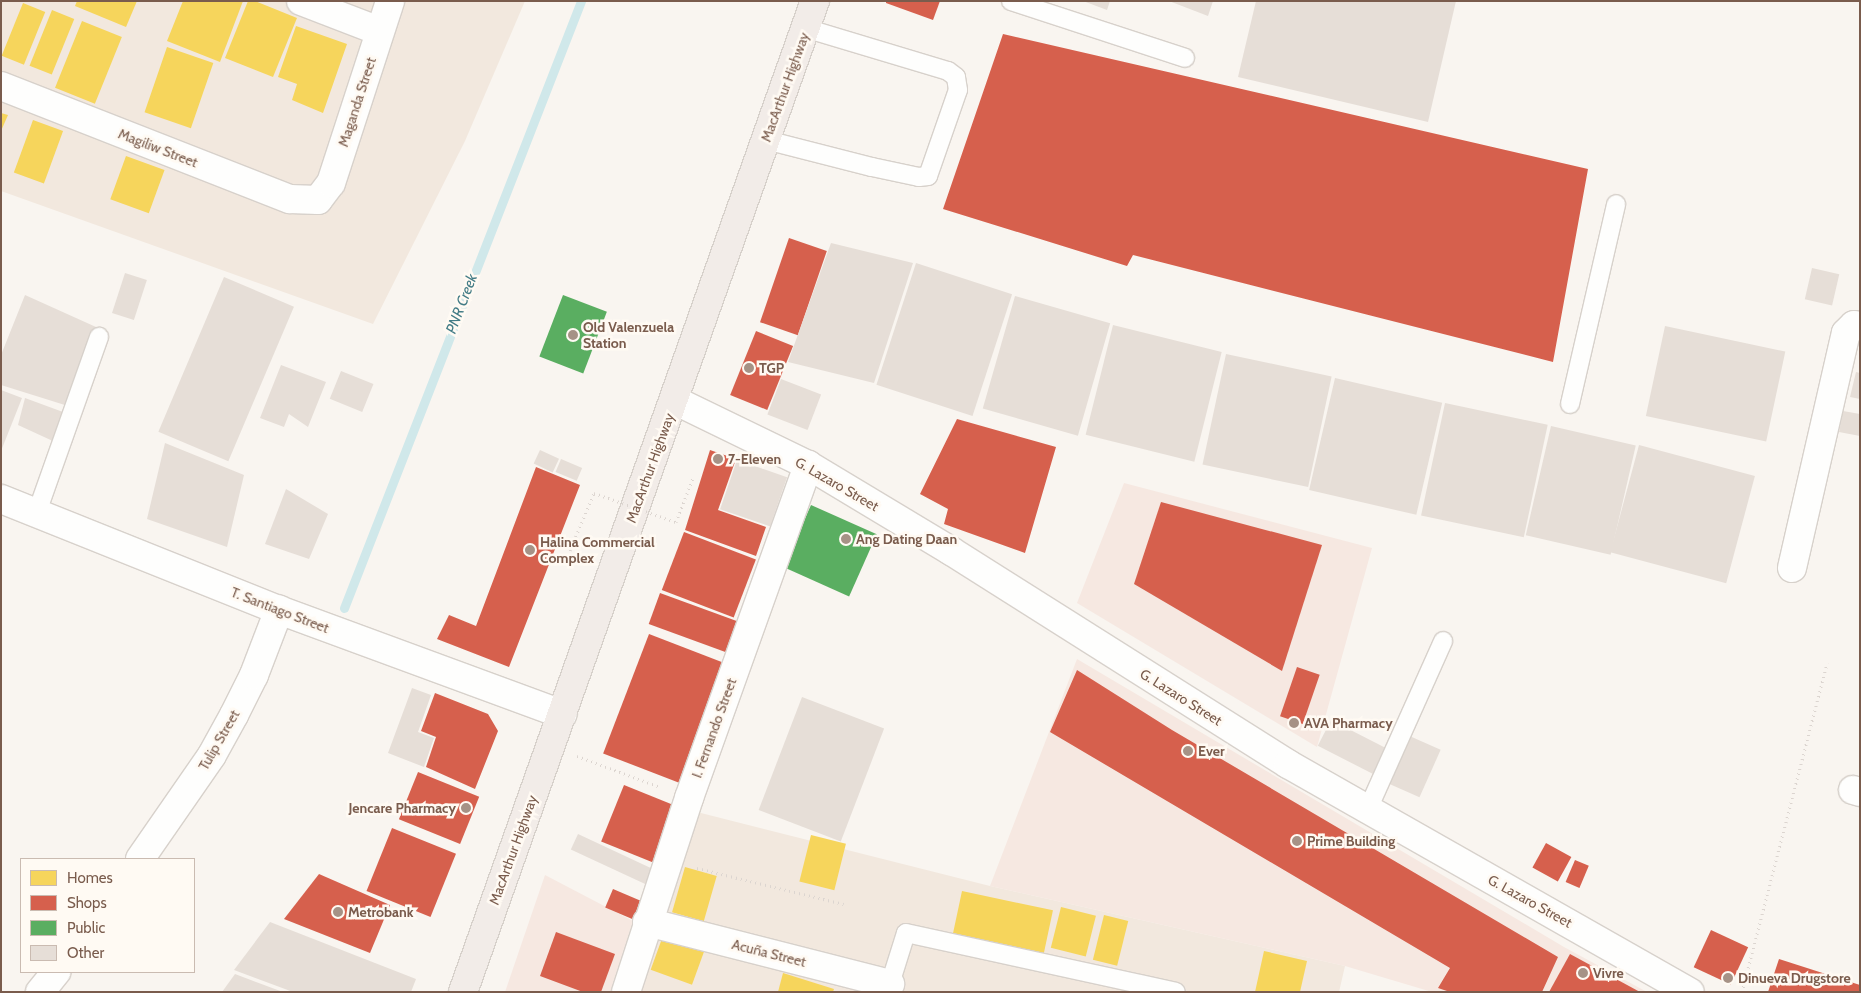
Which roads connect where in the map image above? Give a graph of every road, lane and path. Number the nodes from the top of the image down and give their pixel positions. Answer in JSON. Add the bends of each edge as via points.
{"nodes":[{"id":1,"x":301,"y":1,"type":"edge"},
{"id":2,"x":390,"y":1,"type":"edge"},
{"id":3,"x":815,"y":1,"type":"edge"},
{"id":4,"x":1011,"y":1,"type":"edge"},
{"id":5,"x":806,"y":28,"type":"junction"},
{"id":6,"x":379,"y":31,"type":"junction"},
{"id":7,"x":1185,"y":58,"type":"dead end"},
{"id":8,"x":1,"y":86,"type":"edge"},
{"id":9,"x":766,"y":140,"type":"junction"},
{"id":10,"x":318,"y":200,"type":"joint"},
{"id":11,"x":1616,"y":204,"type":"dead end"},
{"id":12,"x":1860,"y":326,"type":"edge"},
{"id":13,"x":99,"y":337,"type":"dead end"},
{"id":14,"x":674,"y":400,"type":"junction"},
{"id":15,"x":1570,"y":404,"type":"dead end"},
{"id":16,"x":808,"y":465,"type":"junction"},
{"id":17,"x":693,"y":478,"type":"dead end"},
{"id":18,"x":1,"y":499,"type":"edge"},
{"id":19,"x":36,"y":515,"type":"junction"},
{"id":20,"x":568,"y":555,"type":"dead end"},
{"id":21,"x":1792,"y":568,"type":"dead end"},
{"id":22,"x":279,"y":610,"type":"junction"},
{"id":23,"x":1443,"y":640,"type":"dead end"},
{"id":24,"x":1827,"y":663,"type":"dead end"},
{"id":25,"x":562,"y":714,"type":"junction"},
{"id":26,"x":550,"y":746,"type":"junction"},
{"id":27,"x":689,"y":798,"type":"junction"},
{"id":28,"x":1368,"y":810,"type":"junction"},
{"id":29,"x":141,"y":858,"type":"edge"},
{"id":30,"x":668,"y":861,"type":"junction"},
{"id":31,"x":844,"y":904,"type":"dead end"},
{"id":32,"x":647,"y":922,"type":"junction"},
{"id":33,"x":55,"y":973,"type":"edge"},
{"id":34,"x":890,"y":984,"type":"joint"},
{"id":35,"x":40,"y":992,"type":"edge"},
{"id":36,"x":463,"y":992,"type":"edge"},
{"id":37,"x":626,"y":992,"type":"edge"},
{"id":38,"x":1176,"y":992,"type":"edge"},
{"id":39,"x":1690,"y":992,"type":"edge"},
{"id":40,"x":1742,"y":992,"type":"edge"}],
"edges":[{"from":1,"to":6,"type":"street"},
{"from":2,"to":6,"type":"street","name":"Maganda Street"},
{"from":3,"to":5,"type":"highway","name":"MacArthur Highway"},
{"from":4,"to":7,"type":"lane"},
{"from":5,"to":9,"type":"highway","name":"MacArthur Highway"},
{"from":5,"to":9,"type":"lane","via":[[948,71],[956,77],[958,90],[928,176],[872,167]]},
{"from":6,"to":10,"type":"street","name":"Maganda Street","via":[[331,183]]},
{"from":8,"to":10,"type":"street","name":"Magiliw Street","via":[[290,199]]},
{"from":9,"to":14,"type":"highway","name":"MacArthur Highway"},
{"from":11,"to":15,"type":"lane"},
{"from":12,"to":21,"type":"street","via":[[1854,325],[1846,332]]},
{"from":13,"to":19,"type":"lane"},
{"from":14,"to":16,"type":"street","name":"G. Lazaro Street"},
{"from":14,"to":25,"type":"highway","name":"MacArthur Highway"},
{"from":16,"to":27,"type":"street","name":"I. Fernando Street"},
{"from":16,"to":28,"type":"street","name":"G. Lazaro Street","via":[[952,551],[1288,764]]},
{"from":17,"to":20,"type":"path","bridge":true,"via":[[676,522],[594,493]]},
{"from":18,"to":19,"type":"street","name":"T. Santiago Street"},
{"from":19,"to":22,"type":"street","name":"T. Santiago Street"},
{"from":22,"to":25,"type":"street","name":"T. Santiago Street"},
{"from":22,"to":29,"type":"street","name":"Tulip Street","via":[[254,675],[230,723],[212,755]]},
{"from":23,"to":28,"type":"lane"},
{"from":24,"to":40,"type":"path"},
{"from":25,"to":26,"type":"highway","name":"MacArthur Highway"},
{"from":26,"to":27,"type":"path"},
{"from":26,"to":36,"type":"highway","name":"MacArthur Highway"},
{"from":27,"to":30,"type":"street","name":"I. Fernando Street"},
{"from":28,"to":39,"type":"street","name":"G. Lazaro Street"},
{"from":30,"to":31,"type":"path"},
{"from":30,"to":32,"type":"street","name":"I. Fernando Street"},
{"from":32,"to":34,"type":"street","name":"Acuña Street"},
{"from":32,"to":37,"type":"street","name":"I. Fernando Street"},
{"from":33,"to":35,"type":"street"},
{"from":34,"to":38,"type":"lane","via":[[906,932]]}]}
